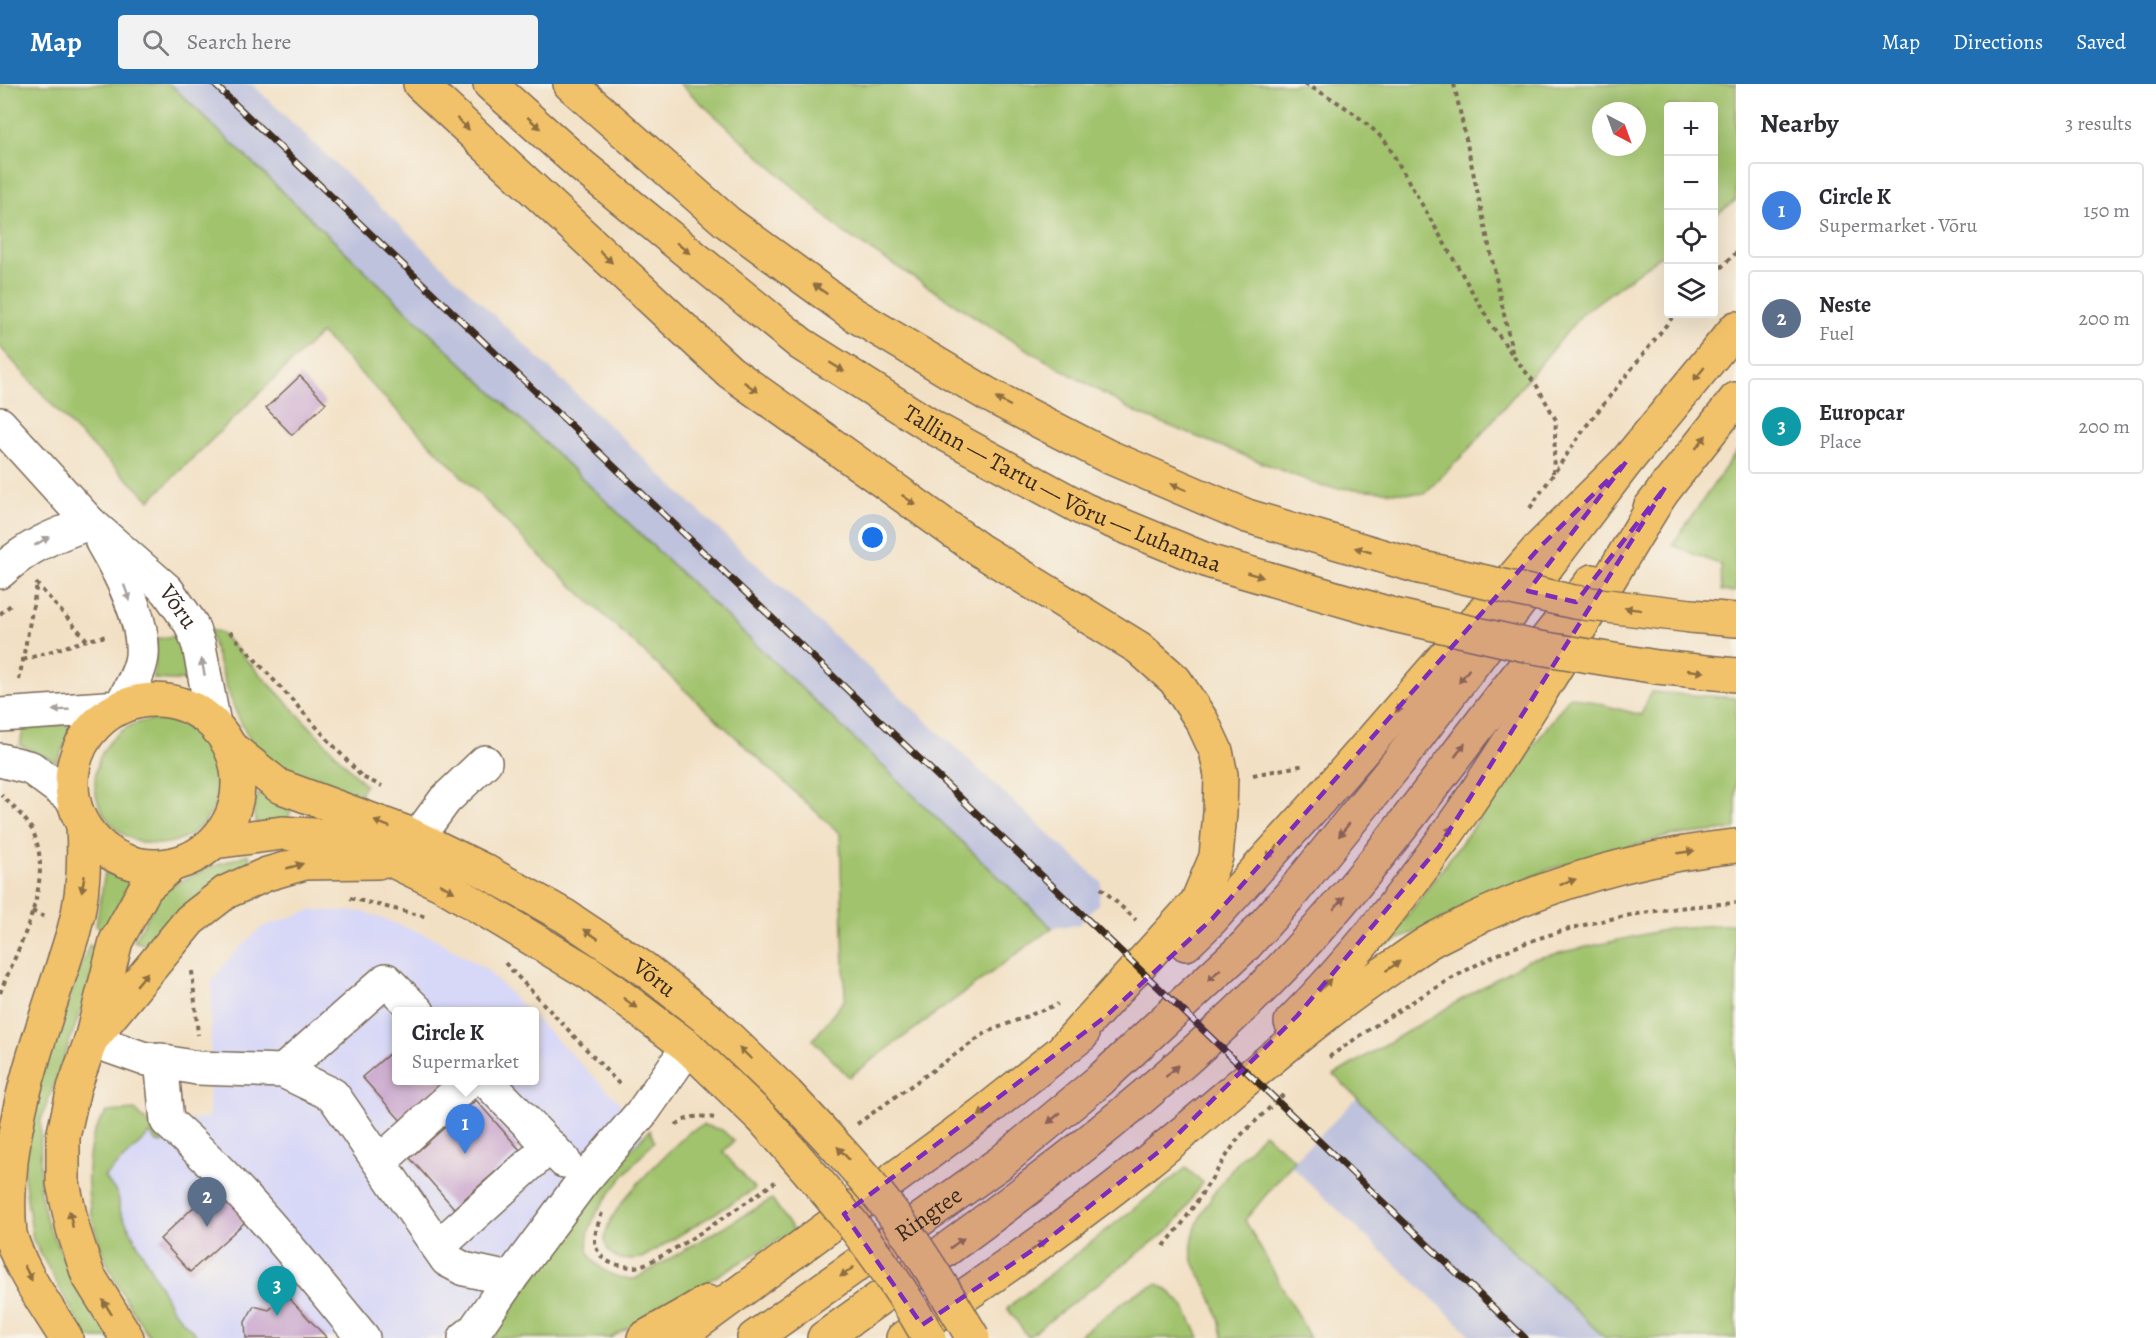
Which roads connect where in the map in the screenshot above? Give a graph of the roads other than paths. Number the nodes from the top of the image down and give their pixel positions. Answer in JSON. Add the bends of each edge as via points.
{"nodes":[{"id":1,"x":420,"y":84,"type":"edge"},
{"id":2,"x":490,"y":84,"type":"edge"},
{"id":3,"x":570,"y":84,"type":"edge"},
{"id":4,"x":1736,"y":328,"type":"edge"},
{"id":5,"x":1736,"y":399,"type":"edge"},
{"id":6,"x":0,"y":424,"type":"edge"},
{"id":7,"x":1626,"y":462,"type":"junction"},
{"id":8,"x":1666,"y":486,"type":"junction"},
{"id":9,"x":90,"y":522,"type":"junction"},
{"id":10,"x":7,"y":565,"type":"edge"},
{"id":11,"x":1736,"y":620,"type":"edge"},
{"id":12,"x":1736,"y":675,"type":"edge"},
{"id":13,"x":120,"y":707,"type":"junction"},
{"id":14,"x":0,"y":715,"type":"edge"},
{"id":15,"x":222,"y":735,"type":"junction"},
{"id":16,"x":0,"y":760,"type":"edge"},
{"id":17,"x":485,"y":762,"type":"dead end"},
{"id":18,"x":78,"y":812,"type":"junction"},
{"id":19,"x":417,"y":838,"type":"junction"},
{"id":20,"x":214,"y":842,"type":"junction"},
{"id":21,"x":1736,"y":846,"type":"edge"},
{"id":22,"x":395,"y":862,"type":"junction"},
{"id":23,"x":172,"y":865,"type":"junction"},
{"id":24,"x":414,"y":1007,"type":"edge"},
{"id":25,"x":91,"y":1040,"type":"junction"},
{"id":26,"x":688,"y":1047,"type":"junction"},
{"id":27,"x":1064,"y":1048,"type":"junction"},
{"id":28,"x":161,"y":1060,"type":"junction"},
{"id":29,"x":283,"y":1071,"type":"junction"},
{"id":30,"x":465,"y":1085,"type":"edge"},
{"id":31,"x":491,"y":1085,"type":"edge"},
{"id":32,"x":550,"y":1146,"type":"junction"},
{"id":33,"x":1166,"y":1146,"type":"junction"},
{"id":34,"x":381,"y":1161,"type":"junction"},
{"id":35,"x":583,"y":1181,"type":"junction"},
{"id":36,"x":438,"y":1247,"type":"junction"},
{"id":37,"x":779,"y":1261,"type":"junction"},
{"id":38,"x":510,"y":1279,"type":"junction"},
{"id":39,"x":66,"y":1338,"type":"edge"},
{"id":40,"x":127,"y":1338,"type":"edge"},
{"id":41,"x":363,"y":1338,"type":"edge"},
{"id":42,"x":465,"y":1338,"type":"edge"},
{"id":43,"x":644,"y":1338,"type":"edge"},
{"id":44,"x":677,"y":1338,"type":"edge"},
{"id":45,"x":754,"y":1338,"type":"edge"},
{"id":46,"x":824,"y":1338,"type":"edge"},
{"id":47,"x":903,"y":1338,"type":"edge"},
{"id":48,"x":929,"y":1338,"type":"edge"},
{"id":49,"x":973,"y":1338,"type":"edge"}],
"edges":[{"from":1,"to":27,"type":"main road","one_way":true,"via":[[730,372],[978,549],[1139,648],[1175,680],[1216,751],[1221,775],[1216,857],[1197,902]]},
{"from":2,"to":12,"type":"main road","name":"Tallinn — Tartu — Võru — Luhamaa","one_way":true,"bridge":true,"via":[[582,166],[801,344],[934,428],[1085,510],[1211,562],[1394,615],[1534,647]]},
{"from":11,"to":3,"type":"main road","name":"Tallinn — Tartu — Võru — Luhamaa","one_way":true,"bridge":true,"via":[[1574,602],[1419,567],[1247,516],[1107,456],[987,394],[853,314],[727,222]]},
{"from":4,"to":7,"type":"main road","one_way":true},
{"from":8,"to":5,"type":"main road","one_way":true},
{"from":6,"to":9,"type":"street","name":"Võru"},
{"from":7,"to":27,"type":"main road","one_way":true,"via":[[1539,548],[1212,919],[1136,990]]},
{"from":7,"to":45,"type":"main road","name":"Ringtee","one_way":true,"via":[[1399,761],[1246,945],[1099,1081],[1000,1163]]},
{"from":33,"to":8,"type":"main road","one_way":true,"via":[[1305,1007],[1439,847]]},
{"from":46,"to":8,"type":"main road","name":"Ringtee","one_way":true,"via":[[1006,1208],[1129,1110],[1266,984],[1410,818]]},
{"from":10,"to":9,"type":"street","one_way":true,"via":[[49,536]]},
{"from":9,"to":13,"type":"street","name":"Võru","one_way":true,"via":[[119,573],[139,628],[142,656]]},
{"from":15,"to":9,"type":"street","name":"Võru","one_way":true,"via":[[191,624],[167,590]]},
{"from":13,"to":14,"type":"street","one_way":true},
{"from":13,"to":15,"type":"main road","via":[[154,699],[172,701],[189,707]]},
{"from":13,"to":18,"type":"main road","via":[[96,724],[80,747],[72,775]]},
{"from":19,"to":15,"type":"main road","name":"Võru","one_way":true,"via":[[279,786]]},
{"from":15,"to":20,"type":"main road","via":[[238,778],[237,796],[229,821]]},
{"from":16,"to":18,"type":"street","via":[[31,768]]},
{"from":17,"to":19,"type":"street","via":[[445,800]]},
{"from":18,"to":23,"type":"main road","via":[[96,842],[124,861]]},
{"from":18,"to":39,"type":"main road","one_way":true,"via":[[85,874],[74,929],[35,1033],[12,1110],[4,1158],[10,1233],[26,1272]]},
{"from":49,"to":19,"type":"main road","name":"Võru","one_way":true,"bridge":true,"via":[[892,1212],[848,1158],[714,1024],[643,968],[565,916]]},
{"from":20,"to":22,"type":"main road","name":"Võru","via":[[282,833],[328,836]]},
{"from":20,"to":23,"type":"main road"},
{"from":33,"to":21,"type":"main road","one_way":true,"via":[[1284,1047],[1358,990],[1434,939],[1588,875],[1637,861]]},
{"from":25,"to":22,"type":"main road","one_way":true,"via":[[190,920],[226,892],[267,874],[305,864]]},
{"from":22,"to":26,"type":"main road","name":"Võru","one_way":true,"via":[[442,885],[591,974]]},
{"from":23,"to":25,"type":"main road","via":[[146,887],[116,941]]},
{"from":24,"to":29,"type":"street","via":[[387,980]]},
{"from":25,"to":28,"type":"street","via":[[142,1058]]},
{"from":40,"to":25,"type":"main road","one_way":true,"via":[[88,1275],[63,1183],[63,1137],[74,1088]]},
{"from":26,"to":35,"type":"street","via":[[644,1110]]},
{"from":26,"to":48,"type":"main road","name":"Võru","bridge":true,"via":[[762,1118],[823,1186],[915,1312]]},
{"from":27,"to":37,"type":"main road","one_way":true},
{"from":28,"to":29,"type":"street","via":[[197,1068]]},
{"from":28,"to":41,"type":"street","via":[[167,1121],[212,1160],[261,1213]]},
{"from":29,"to":34,"type":"street","via":[[333,1095]]},
{"from":30,"to":34,"type":"street"},
{"from":31,"to":32,"type":"street"},
{"from":32,"to":35,"type":"street"},
{"from":32,"to":36,"type":"street"},
{"from":47,"to":33,"type":"main road","one_way":true,"via":[[1043,1243]]},
{"from":34,"to":36,"type":"street"},
{"from":35,"to":38,"type":"street"},
{"from":36,"to":38,"type":"street","via":[[447,1260],[464,1269]]},
{"from":37,"to":43,"type":"main road"},
{"from":37,"to":44,"type":"main road"},
{"from":38,"to":42,"type":"street"}]}
